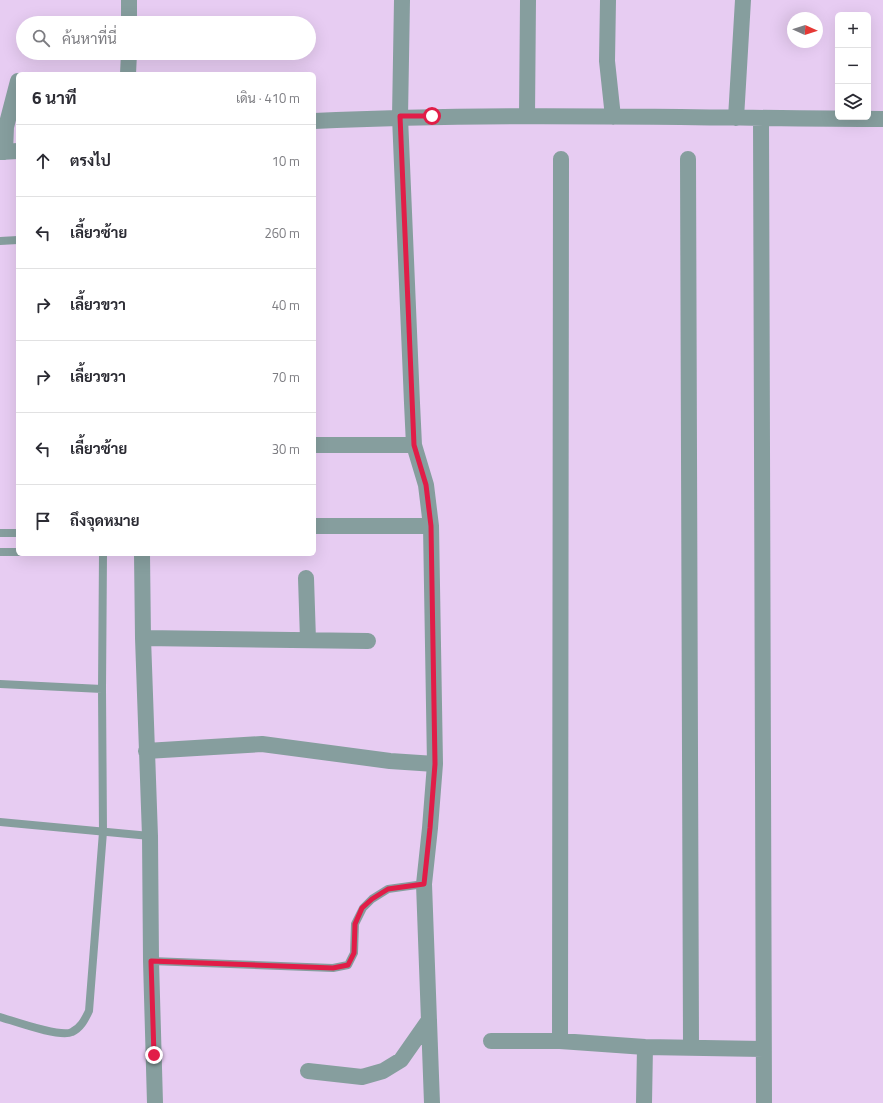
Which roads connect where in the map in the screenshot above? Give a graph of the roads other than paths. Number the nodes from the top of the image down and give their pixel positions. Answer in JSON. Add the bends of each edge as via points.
{"nodes":[{"id":1,"x":129,"y":0,"type":"edge"},
{"id":2,"x":402,"y":0,"type":"edge"},
{"id":3,"x":528,"y":0,"type":"edge"},
{"id":4,"x":608,"y":0,"type":"edge"},
{"id":5,"x":743,"y":0,"type":"edge"},
{"id":6,"x":129,"y":16,"type":"edge"},
{"id":7,"x":129,"y":60,"type":"edge"},
{"id":8,"x":128,"y":72,"type":"edge"},
{"id":9,"x":16,"y":89,"type":"edge"},
{"id":10,"x":400,"y":116,"type":"junction"},
{"id":11,"x":527,"y":116,"type":"junction"},
{"id":12,"x":613,"y":117,"type":"junction"},
{"id":13,"x":736,"y":118,"type":"junction"},
{"id":14,"x":761,"y":118,"type":"junction"},
{"id":15,"x":883,"y":119,"type":"edge"},
{"id":16,"x":316,"y":121,"type":"edge"},
{"id":17,"x":8,"y":152,"type":"edge"},
{"id":18,"x":560,"y":159,"type":"dead end"},
{"id":19,"x":688,"y":159,"type":"dead end"},
{"id":20,"x":16,"y":240,"type":"edge"},
{"id":21,"x":0,"y":241,"type":"edge"},
{"id":22,"x":316,"y":445,"type":"edge"},
{"id":23,"x":414,"y":445,"type":"junction"},
{"id":24,"x":316,"y":526,"type":"edge"},
{"id":25,"x":431,"y":526,"type":"junction"},
{"id":26,"x":0,"y":533,"type":"edge"},
{"id":27,"x":16,"y":533,"type":"edge"},
{"id":28,"x":0,"y":552,"type":"edge"},
{"id":29,"x":16,"y":552,"type":"edge"},
{"id":30,"x":103,"y":556,"type":"edge"},
{"id":31,"x":142,"y":556,"type":"edge"},
{"id":32,"x":306,"y":578,"type":"dead end"},
{"id":33,"x":143,"y":638,"type":"junction"},
{"id":34,"x":308,"y":640,"type":"junction"},
{"id":35,"x":368,"y":641,"type":"dead end"},
{"id":36,"x":0,"y":684,"type":"edge"},
{"id":37,"x":102,"y":689,"type":"junction"},
{"id":38,"x":146,"y":751,"type":"junction"},
{"id":39,"x":435,"y":764,"type":"junction"},
{"id":40,"x":0,"y":822,"type":"edge"},
{"id":41,"x":103,"y":832,"type":"junction"},
{"id":42,"x":150,"y":836,"type":"junction"},
{"id":43,"x":424,"y":884,"type":"junction"},
{"id":44,"x":151,"y":961,"type":"junction"},
{"id":45,"x":0,"y":1017,"type":"edge"},
{"id":46,"x":429,"y":1020,"type":"junction"},
{"id":47,"x":491,"y":1041,"type":"dead end"},
{"id":48,"x":560,"y":1041,"type":"junction"},
{"id":49,"x":645,"y":1046,"type":"junction"},
{"id":50,"x":691,"y":1047,"type":"junction"},
{"id":51,"x":763,"y":1049,"type":"junction"},
{"id":52,"x":308,"y":1071,"type":"dead end"},
{"id":53,"x":156,"y":1103,"type":"edge"},
{"id":54,"x":432,"y":1103,"type":"edge"},
{"id":55,"x":644,"y":1103,"type":"edge"},
{"id":56,"x":764,"y":1103,"type":"edge"}],
"edges":[{"from":1,"to":6,"type":"street"},
{"from":2,"to":10,"type":"street"},
{"from":3,"to":11,"type":"street"},
{"from":4,"to":12,"type":"street","via":[[607,61]]},
{"from":5,"to":13,"type":"street"},
{"from":7,"to":8,"type":"street"},
{"from":9,"to":17,"type":"street","via":[[6,128]]},
{"from":10,"to":11,"type":"street"},
{"from":10,"to":16,"type":"street"},
{"from":10,"to":23,"type":"street"},
{"from":11,"to":12,"type":"street"},
{"from":12,"to":13,"type":"street"},
{"from":13,"to":14,"type":"street"},
{"from":14,"to":15,"type":"street"},
{"from":14,"to":51,"type":"street"},
{"from":18,"to":48,"type":"street"},
{"from":19,"to":50,"type":"street"},
{"from":20,"to":21,"type":"lane"},
{"from":22,"to":23,"type":"street"},
{"from":23,"to":25,"type":"street","via":[[426,485]]},
{"from":24,"to":25,"type":"street"},
{"from":25,"to":39,"type":"street"},
{"from":26,"to":27,"type":"lane"},
{"from":28,"to":29,"type":"lane"},
{"from":30,"to":37,"type":"lane"},
{"from":31,"to":33,"type":"street"},
{"from":32,"to":34,"type":"street"},
{"from":33,"to":34,"type":"street"},
{"from":33,"to":38,"type":"street"},
{"from":34,"to":35,"type":"street"},
{"from":36,"to":37,"type":"lane"},
{"from":37,"to":41,"type":"lane"},
{"from":38,"to":39,"type":"street","via":[[262,744],[390,761]]},
{"from":38,"to":42,"type":"street"},
{"from":39,"to":43,"type":"street"},
{"from":40,"to":41,"type":"lane"},
{"from":41,"to":42,"type":"lane"},
{"from":41,"to":45,"type":"lane","via":[[89,1011],[84,1022],[71,1032],[53,1032]]},
{"from":42,"to":44,"type":"street"},
{"from":43,"to":44,"type":"lane","via":[[388,889],[362,908],[355,924],[354,953],[348,965],[333,968]]},
{"from":43,"to":46,"type":"street"},
{"from":44,"to":53,"type":"street"},
{"from":46,"to":52,"type":"street","via":[[401,1060],[383,1071],[362,1077]]},
{"from":46,"to":54,"type":"street"},
{"from":47,"to":48,"type":"street"},
{"from":48,"to":49,"type":"street"},
{"from":49,"to":50,"type":"street"},
{"from":49,"to":55,"type":"street"},
{"from":50,"to":51,"type":"street"},
{"from":51,"to":56,"type":"street"}]}
